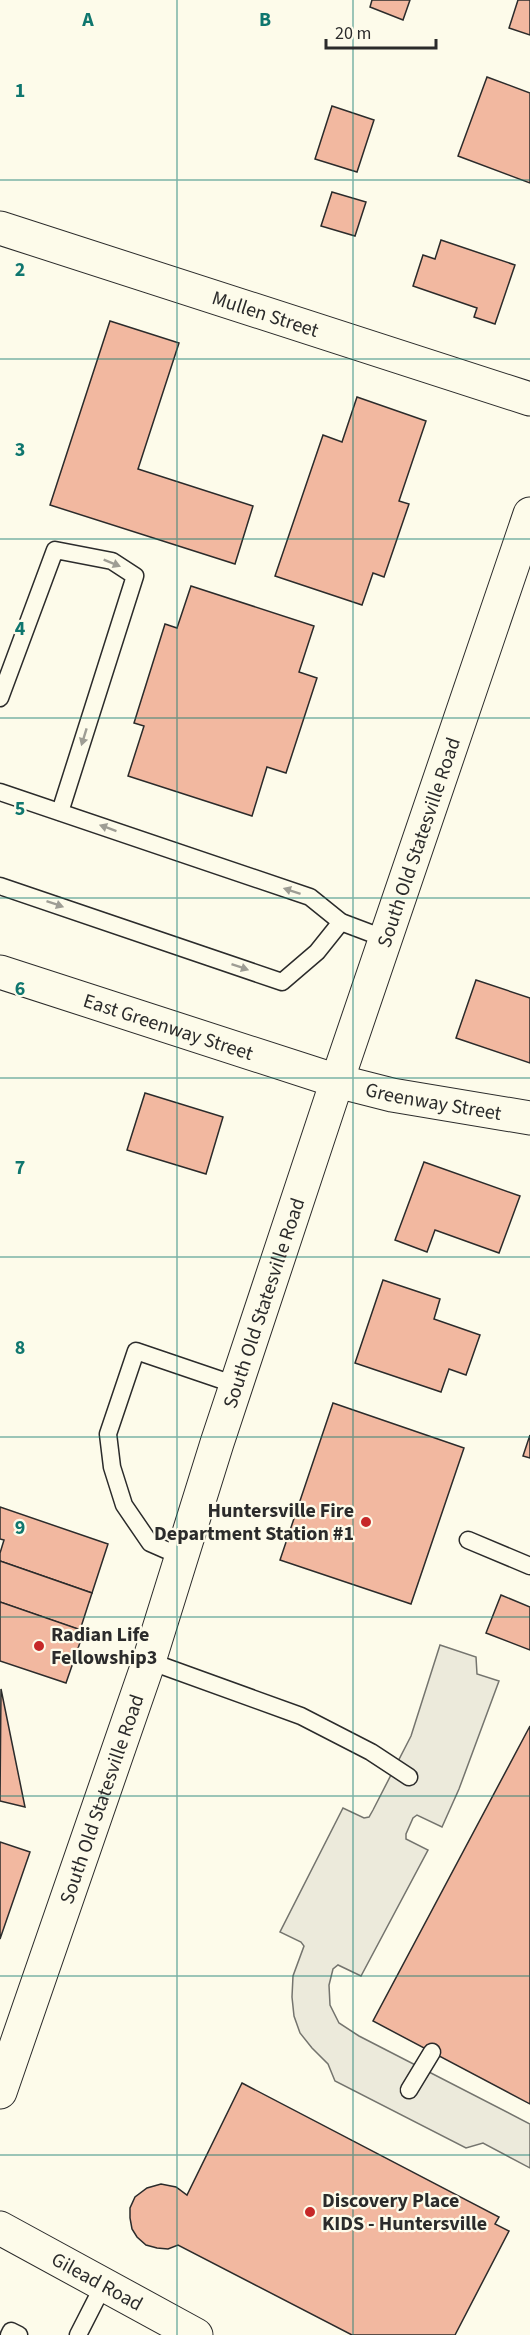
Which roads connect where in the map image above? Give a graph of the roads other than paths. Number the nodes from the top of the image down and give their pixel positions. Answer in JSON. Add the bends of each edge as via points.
{"nodes":[{"id":1,"x":0,"y":228,"type":"edge"},
{"id":2,"x":530,"y":399,"type":"edge"},
{"id":3,"x":530,"y":514,"type":"edge"},
{"id":4,"x":0,"y":698,"type":"edge"},
{"id":5,"x":0,"y":792,"type":"edge"},
{"id":6,"x":60,"y":812,"type":"junction"},
{"id":7,"x":0,"y":886,"type":"edge"},
{"id":8,"x":341,"y":922,"type":"junction"},
{"id":9,"x":386,"y":939,"type":"junction"},
{"id":10,"x":0,"y":972,"type":"edge"},
{"id":11,"x":337,"y":1081,"type":"junction"},
{"id":12,"x":530,"y":1118,"type":"edge"},
{"id":13,"x":236,"y":1385,"type":"junction"},
{"id":14,"x":468,"y":1540,"type":"dead end"},
{"id":15,"x":182,"y":1557,"type":"junction"},
{"id":16,"x":530,"y":1566,"type":"edge"},
{"id":17,"x":149,"y":1661,"type":"junction"},
{"id":18,"x":409,"y":1777,"type":"dead end"},
{"id":19,"x":432,"y":2052,"type":"dead end"},
{"id":20,"x":409,"y":2090,"type":"dead end"},
{"id":21,"x":0,"y":2092,"type":"edge"},
{"id":22,"x":0,"y":2228,"type":"edge"},
{"id":23,"x":104,"y":2284,"type":"junction"},
{"id":24,"x":9,"y":2335,"type":"edge"},
{"id":25,"x":20,"y":2335,"type":"edge"},
{"id":26,"x":78,"y":2335,"type":"edge"},
{"id":27,"x":195,"y":2335,"type":"edge"}],
"edges":[{"from":1,"to":2,"type":"main road","name":"Mullen Street"},
{"from":3,"to":9,"type":"main road","name":"South Old Statesville Road"},
{"from":4,"to":6,"type":"lane","one_way":true,"via":[[55,550],[112,561],[135,576]]},
{"from":5,"to":6,"type":"lane"},
{"from":8,"to":6,"type":"lane","one_way":true,"via":[[310,897]]},
{"from":7,"to":8,"type":"lane","one_way":true,"via":[[282,982],[317,952]]},
{"from":8,"to":9,"type":"lane"},
{"from":9,"to":11,"type":"main road","name":"South Old Statesville Road"},
{"from":10,"to":11,"type":"main road","name":"East Greenway Street"},
{"from":11,"to":12,"type":"main road","name":"Greenway Street","via":[[392,1095]]},
{"from":11,"to":13,"type":"main road","name":"South Old Statesville Road"},
{"from":13,"to":15,"type":"main road","name":"South Old Statesville Road"},
{"from":13,"to":15,"type":"lane","via":[[136,1351],[108,1434],[112,1467],[124,1505],[150,1543]]},
{"from":14,"to":16,"type":"lane"},
{"from":15,"to":17,"type":"main road","name":"South Old Statesville Road"},
{"from":17,"to":18,"type":"lane","via":[[301,1716],[371,1752]]},
{"from":17,"to":21,"type":"main road","name":"South Old Statesville Road"},
{"from":19,"to":20,"type":"lane"},
{"from":22,"to":23,"type":"main road","name":"Gilead Road"},
{"from":23,"to":26,"type":"lane"},
{"from":23,"to":27,"type":"main road","name":"Gilead Road"},
{"from":24,"to":25,"type":"lane","via":[[11,2331]]}]}
